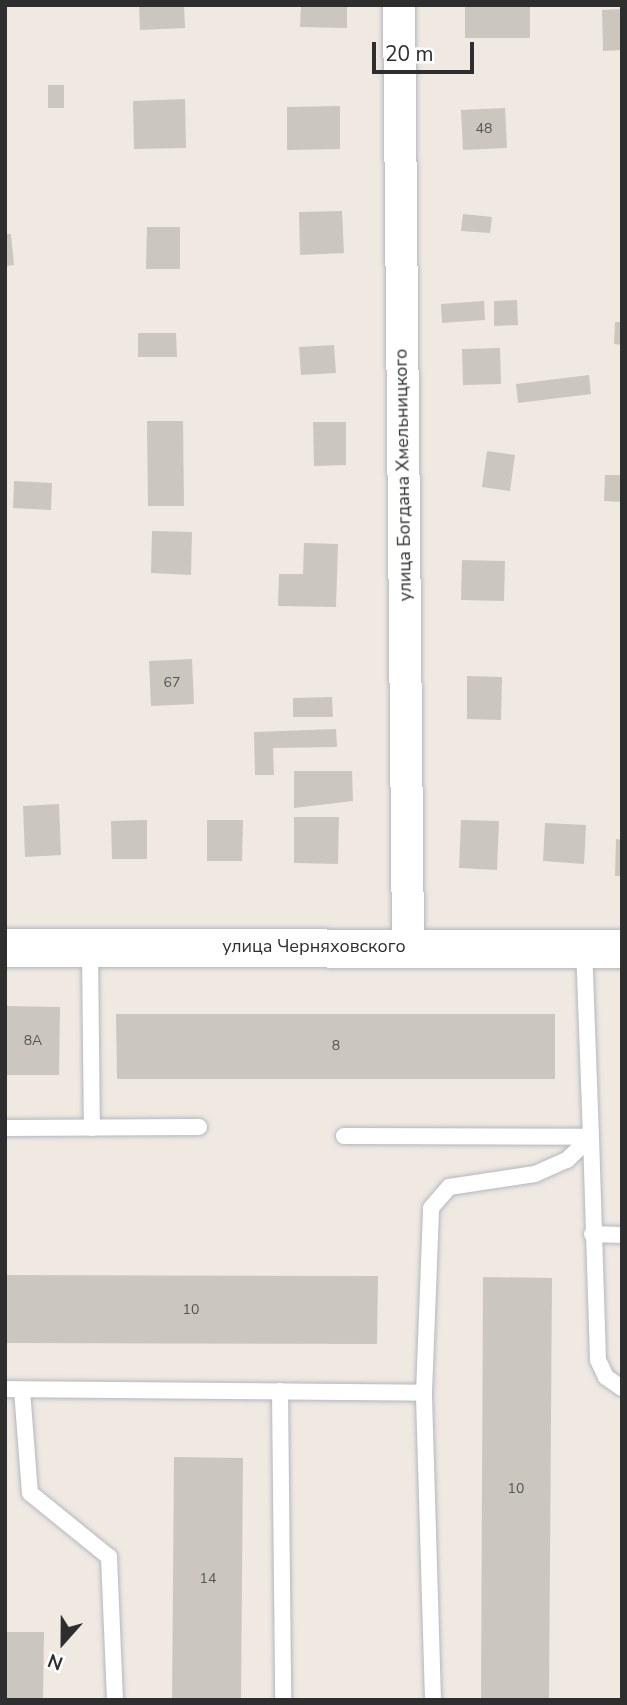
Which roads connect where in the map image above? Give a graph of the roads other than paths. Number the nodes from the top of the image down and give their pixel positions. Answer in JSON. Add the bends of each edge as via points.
{"nodes":[{"id":1,"x":399,"y":5,"type":"edge"},
{"id":2,"x":408,"y":945,"type":"junction"},
{"id":3,"x":90,"y":947,"type":"junction"},
{"id":4,"x":5,"y":948,"type":"edge"},
{"id":5,"x":584,"y":949,"type":"junction"},
{"id":6,"x":622,"y":949,"type":"edge"},
{"id":7,"x":200,"y":1127,"type":"dead end"},
{"id":8,"x":5,"y":1128,"type":"edge"},
{"id":9,"x":92,"y":1128,"type":"junction"},
{"id":10,"x":344,"y":1136,"type":"dead end"},
{"id":11,"x":591,"y":1138,"type":"junction"},
{"id":12,"x":592,"y":1234,"type":"junction"},
{"id":13,"x":622,"y":1235,"type":"edge"},
{"id":14,"x":622,"y":1388,"type":"edge"},
{"id":15,"x":13,"y":1389,"type":"edge"},
{"id":16,"x":280,"y":1391,"type":"junction"},
{"id":17,"x":424,"y":1393,"type":"junction"},
{"id":18,"x":115,"y":1700,"type":"edge"},
{"id":19,"x":283,"y":1700,"type":"edge"},
{"id":20,"x":433,"y":1700,"type":"edge"}],
"edges":[{"from":1,"to":2,"type":"street","name":"улица Богдана Хмельницкого"},
{"from":2,"to":3,"type":"street","name":"улица Черняховского"},
{"from":2,"to":5,"type":"street","name":"улица Черняховского"},
{"from":3,"to":4,"type":"street","name":"улица Черняховского"},
{"from":3,"to":9,"type":"lane"},
{"from":5,"to":6,"type":"street","name":"улица Черняховского"},
{"from":5,"to":11,"type":"lane"},
{"from":7,"to":9,"type":"lane"},
{"from":8,"to":9,"type":"lane"},
{"from":10,"to":11,"type":"lane"},
{"from":11,"to":12,"type":"lane"},
{"from":11,"to":17,"type":"lane","via":[[567,1160],[535,1174],[449,1187],[431,1208]]},
{"from":12,"to":13,"type":"lane"},
{"from":12,"to":14,"type":"lane","via":[[598,1360],[606,1377]]},
{"from":15,"to":16,"type":"lane"},
{"from":15,"to":18,"type":"lane","via":[[30,1493],[109,1557]]},
{"from":16,"to":17,"type":"lane"},
{"from":16,"to":19,"type":"lane"},
{"from":17,"to":20,"type":"lane"}]}
